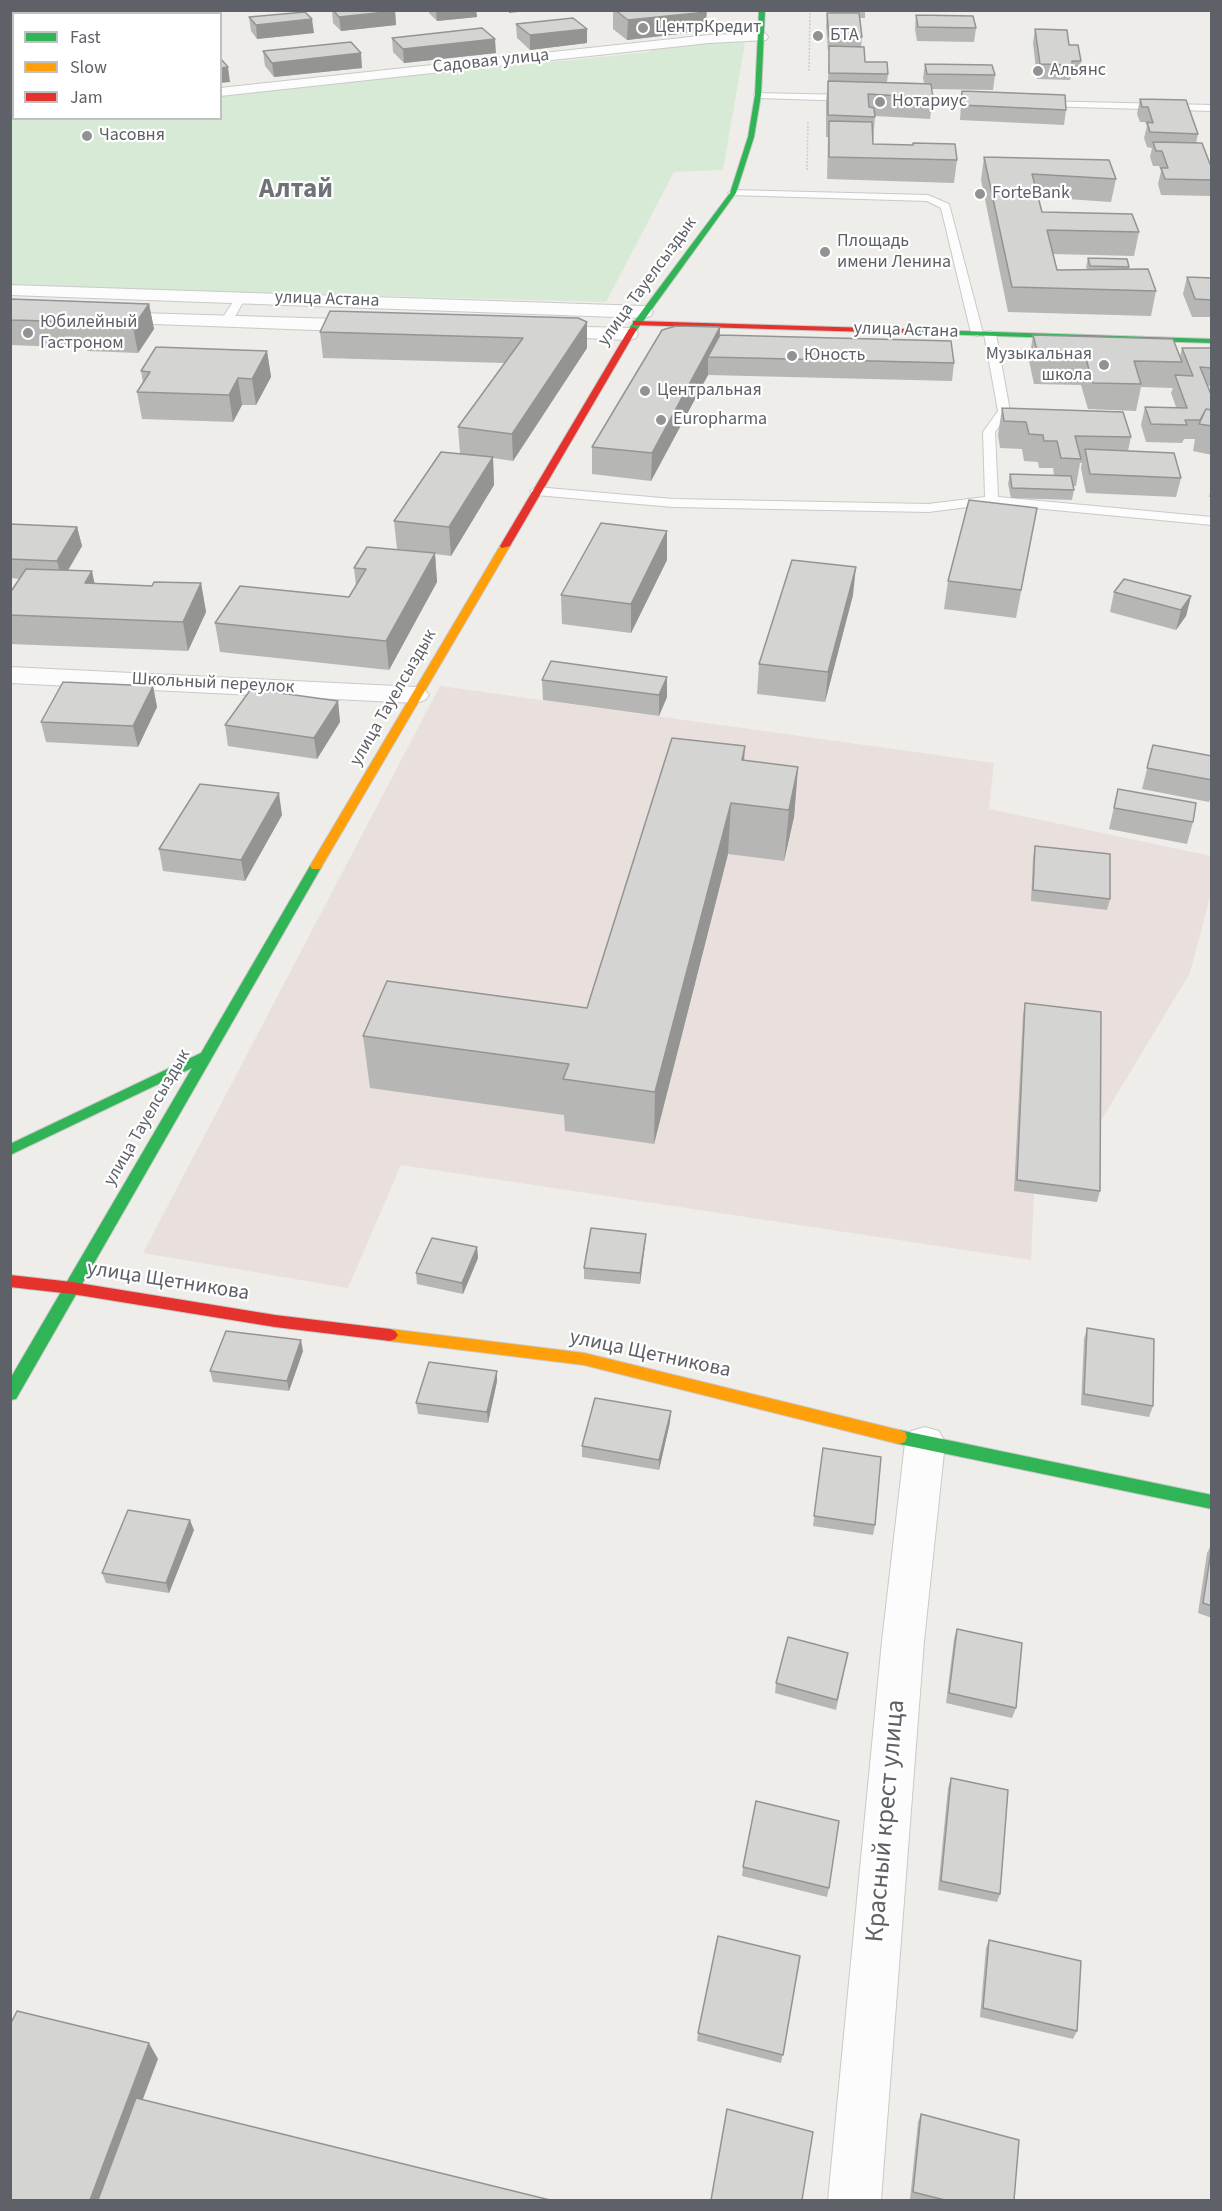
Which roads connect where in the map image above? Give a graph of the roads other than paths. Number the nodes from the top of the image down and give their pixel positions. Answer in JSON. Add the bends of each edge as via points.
{"nodes":[{"id":1,"x":762,"y":10,"type":"edge"},
{"id":2,"x":761,"y":37,"type":"junction"},
{"id":3,"x":222,"y":92,"type":"edge"},
{"id":4,"x":758,"y":95,"type":"junction"},
{"id":5,"x":863,"y":98,"type":"edge"},
{"id":6,"x":896,"y":99,"type":"edge"},
{"id":7,"x":999,"y":102,"type":"edge"},
{"id":8,"x":1034,"y":103,"type":"edge"},
{"id":9,"x":1212,"y":108,"type":"edge"},
{"id":10,"x":733,"y":193,"type":"junction"},
{"id":11,"x":10,"y":290,"type":"edge"},
{"id":12,"x":241,"y":297,"type":"junction"},
{"id":13,"x":94,"y":318,"type":"edge"},
{"id":14,"x":226,"y":322,"type":"junction"},
{"id":15,"x":636,"y":323,"type":"junction"},
{"id":16,"x":391,"y":327,"type":"edge"},
{"id":17,"x":522,"y":331,"type":"edge"},
{"id":18,"x":983,"y":334,"type":"junction"},
{"id":19,"x":1212,"y":341,"type":"edge"},
{"id":20,"x":536,"y":491,"type":"junction"},
{"id":21,"x":992,"y":500,"type":"junction"},
{"id":22,"x":1212,"y":521,"type":"edge"},
{"id":23,"x":10,"y":675,"type":"edge"},
{"id":24,"x":416,"y":695,"type":"junction"},
{"id":25,"x":204,"y":1057,"type":"junction"},
{"id":26,"x":10,"y":1150,"type":"edge"},
{"id":27,"x":10,"y":1281,"type":"edge"},
{"id":28,"x":72,"y":1288,"type":"junction"},
{"id":29,"x":10,"y":1394,"type":"edge"},
{"id":30,"x":925,"y":1443,"type":"junction"},
{"id":31,"x":1212,"y":1502,"type":"edge"},
{"id":32,"x":854,"y":2200,"type":"edge"}],
"edges":[{"from":1,"to":2,"type":"street","name":"улица Тауелсыздык"},
{"from":2,"to":3,"type":"street","name":"Садовая улица","via":[[709,39]]},
{"from":2,"to":4,"type":"street","name":"улица Тауелсыздык"},
{"from":4,"to":5,"type":"lane"},
{"from":4,"to":10,"type":"street","name":"улица Тауелсыздык","via":[[751,137]]},
{"from":6,"to":7,"type":"lane"},
{"from":8,"to":9,"type":"lane"},
{"from":10,"to":15,"type":"street","name":"улица Тауелсыздык"},
{"from":10,"to":18,"type":"lane","via":[[928,198],[946,206]]},
{"from":11,"to":12,"type":"street","name":"улица Астана"},
{"from":12,"to":14,"type":"lane"},
{"from":12,"to":15,"type":"street","name":"улица Астана"},
{"from":13,"to":14,"type":"street","name":"улица Астана"},
{"from":14,"to":16,"type":"street","name":"улица Астана"},
{"from":15,"to":17,"type":"street","name":"улица Астана"},
{"from":15,"to":18,"type":"street","name":"улица Астана"},
{"from":15,"to":20,"type":"street","name":"улица Тауелсыздык"},
{"from":18,"to":19,"type":"street","name":"улица Астана"},
{"from":18,"to":21,"type":"lane","via":[[1004,411],[989,432]]},
{"from":20,"to":21,"type":"lane","via":[[673,502],[928,508]]},
{"from":20,"to":24,"type":"street","name":"улица Тауелсыздык"},
{"from":21,"to":22,"type":"lane"},
{"from":23,"to":24,"type":"street","name":"Школьный переулок"},
{"from":24,"to":25,"type":"street","name":"улица Тауелсыздык"},
{"from":25,"to":26,"type":"street"},
{"from":25,"to":28,"type":"street","name":"улица Тауелсыздык"},
{"from":27,"to":28,"type":"street","name":"улица Щетникова"},
{"from":28,"to":29,"type":"street","name":"улица Тауелсыздык"},
{"from":28,"to":30,"type":"street","name":"улица Щетникова","via":[[275,1321],[584,1359]]},
{"from":30,"to":31,"type":"street","name":"улица Щетникова"},
{"from":30,"to":32,"type":"street","name":"Красный крест улица","via":[[903,1641]]}]}
